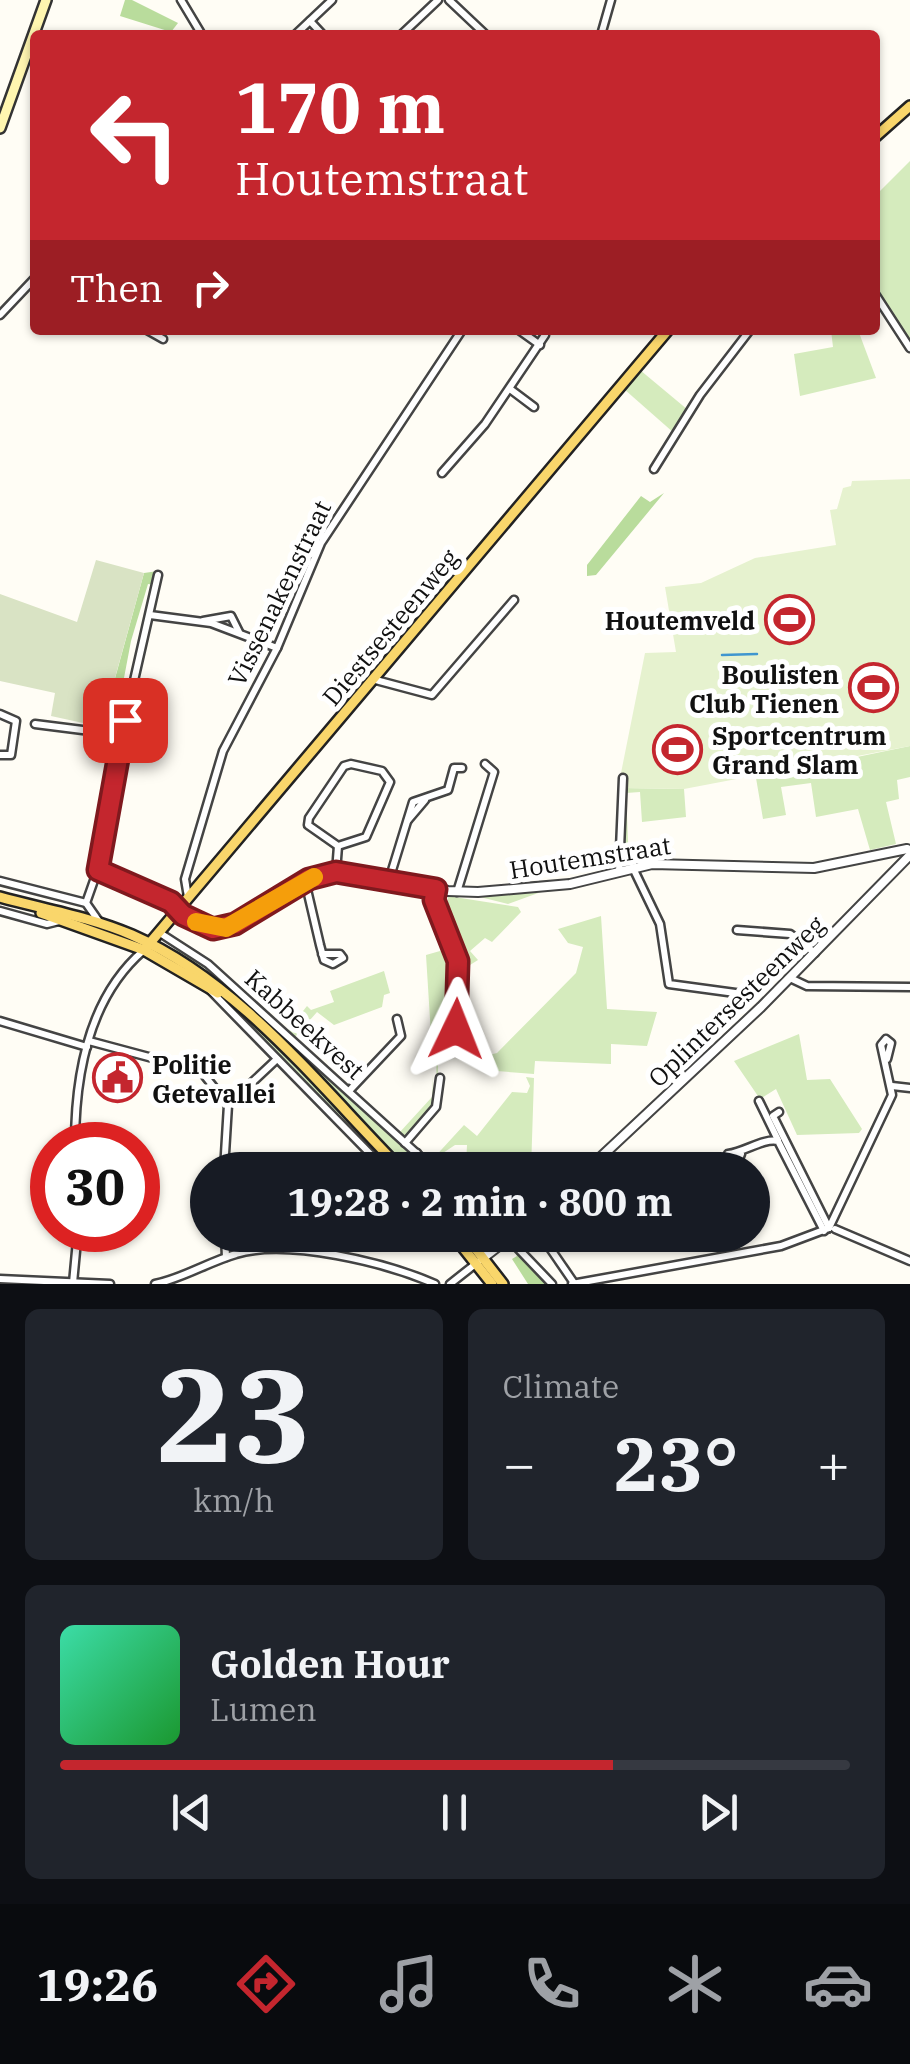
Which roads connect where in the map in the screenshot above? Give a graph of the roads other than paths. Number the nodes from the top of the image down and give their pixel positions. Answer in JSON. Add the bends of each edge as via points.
{"nodes":[{"id":1,"x":46,"y":0,"type":"edge"},
{"id":2,"x":181,"y":0,"type":"edge"},
{"id":3,"x":332,"y":0,"type":"edge"},
{"id":4,"x":438,"y":0,"type":"edge"},
{"id":5,"x":449,"y":0,"type":"edge"},
{"id":6,"x":610,"y":0,"type":"edge"},
{"id":7,"x":310,"y":21,"type":"junction"},
{"id":8,"x":35,"y":30,"type":"edge"},
{"id":9,"x":199,"y":30,"type":"edge"},
{"id":10,"x":300,"y":30,"type":"edge"},
{"id":11,"x":318,"y":30,"type":"edge"},
{"id":12,"x":406,"y":30,"type":"edge"},
{"id":13,"x":481,"y":30,"type":"edge"},
{"id":14,"x":602,"y":30,"type":"edge"},
{"id":15,"x":30,"y":45,"type":"edge"},
{"id":16,"x":910,"y":106,"type":"edge"},
{"id":17,"x":0,"y":128,"type":"edge"},
{"id":18,"x":880,"y":133,"type":"edge"},
{"id":19,"x":30,"y":283,"type":"edge"},
{"id":20,"x":880,"y":302,"type":"edge"},
{"id":21,"x":0,"y":315,"type":"edge"},
{"id":22,"x":155,"y":335,"type":"edge"},
{"id":23,"x":459,"y":335,"type":"edge"},
{"id":24,"x":526,"y":335,"type":"edge"},
{"id":25,"x":544,"y":335,"type":"dead end"},
{"id":26,"x":664,"y":335,"type":"edge"},
{"id":27,"x":746,"y":335,"type":"edge"},
{"id":28,"x":163,"y":340,"type":"dead end"},
{"id":29,"x":540,"y":345,"type":"junction"},
{"id":30,"x":910,"y":348,"type":"edge"},
{"id":31,"x":510,"y":389,"type":"junction"},
{"id":32,"x":534,"y":407,"type":"dead end"},
{"id":33,"x":654,"y":469,"type":"dead end"},
{"id":34,"x":442,"y":473,"type":"dead end"},
{"id":35,"x":158,"y":575,"type":"dead end"},
{"id":36,"x":514,"y":600,"type":"dead end"},
{"id":37,"x":150,"y":615,"type":"junction"},
{"id":38,"x":201,"y":622,"type":"junction"},
{"id":39,"x":240,"y":634,"type":"junction"},
{"id":40,"x":277,"y":648,"type":"junction"},
{"id":41,"x":372,"y":680,"type":"junction"},
{"id":42,"x":0,"y":714,"type":"edge"},
{"id":43,"x":35,"y":724,"type":"dead end"},
{"id":44,"x":122,"y":735,"type":"junction"},
{"id":45,"x":0,"y":755,"type":"edge"},
{"id":46,"x":486,"y":764,"type":"dead end"},
{"id":47,"x":462,"y":768,"type":"dead end"},
{"id":48,"x":623,"y":778,"type":"dead end"},
{"id":49,"x":338,"y":846,"type":"junction"},
{"id":50,"x":909,"y":852,"type":"edge"},
{"id":51,"x":632,"y":868,"type":"junction"},
{"id":52,"x":98,"y":870,"type":"junction"},
{"id":53,"x":336,"y":872,"type":"junction"},
{"id":54,"x":619,"y":872,"type":"junction"},
{"id":55,"x":389,"y":880,"type":"junction"},
{"id":56,"x":0,"y":881,"type":"edge"},
{"id":57,"x":305,"y":881,"type":"junction"},
{"id":58,"x":436,"y":889,"type":"junction"},
{"id":59,"x":457,"y":892,"type":"junction"},
{"id":60,"x":188,"y":897,"type":"junction"},
{"id":61,"x":0,"y":899,"type":"edge"},
{"id":62,"x":88,"y":904,"type":"junction"},
{"id":63,"x":179,"y":909,"type":"junction"},
{"id":64,"x":0,"y":911,"type":"edge"},
{"id":65,"x":59,"y":921,"type":"junction"},
{"id":66,"x":100,"y":924,"type":"junction"},
{"id":67,"x":736,"y":930,"type":"dead end"},
{"id":68,"x":160,"y":933,"type":"junction"},
{"id":69,"x":147,"y":947,"type":"junction"},
{"id":70,"x":815,"y":953,"type":"junction"},
{"id":71,"x":322,"y":954,"type":"dead end"},
{"id":72,"x":800,"y":968,"type":"junction"},
{"id":73,"x":790,"y":978,"type":"junction"},
{"id":74,"x":815,"y":985,"type":"junction"},
{"id":75,"x":910,"y":987,"type":"edge"},
{"id":76,"x":208,"y":988,"type":"junction"},
{"id":77,"x":750,"y":995,"type":"dead end"},
{"id":78,"x":397,"y":1020,"type":"dead end"},
{"id":79,"x":0,"y":1021,"type":"edge"},
{"id":80,"x":456,"y":1029,"type":"dead end"},
{"id":81,"x":88,"y":1044,"type":"junction"},
{"id":82,"x":276,"y":1059,"type":"junction"},
{"id":83,"x":887,"y":1059,"type":"dead end"},
{"id":84,"x":440,"y":1078,"type":"dead end"},
{"id":85,"x":892,"y":1086,"type":"junction"},
{"id":86,"x":910,"y":1088,"type":"edge"},
{"id":87,"x":349,"y":1092,"type":"junction"},
{"id":88,"x":758,"y":1101,"type":"dead end"},
{"id":89,"x":228,"y":1105,"type":"junction"},
{"id":90,"x":780,"y":1112,"type":"dead end"},
{"id":91,"x":75,"y":1122,"type":"edge"},
{"id":92,"x":778,"y":1141,"type":"junction"},
{"id":93,"x":405,"y":1142,"type":"junction"},
{"id":94,"x":225,"y":1152,"type":"edge"},
{"id":95,"x":368,"y":1152,"type":"edge"},
{"id":96,"x":382,"y":1152,"type":"edge"},
{"id":97,"x":382,"y":1152,"type":"edge"},
{"id":98,"x":415,"y":1152,"type":"edge"},
{"id":99,"x":606,"y":1152,"type":"edge"},
{"id":100,"x":745,"y":1152,"type":"edge"},
{"id":101,"x":829,"y":1229,"type":"junction"},
{"id":102,"x":76,"y":1252,"type":"edge"},
{"id":103,"x":226,"y":1252,"type":"edge"},
{"id":104,"x":471,"y":1252,"type":"edge"},
{"id":105,"x":475,"y":1252,"type":"edge"},
{"id":106,"x":490,"y":1252,"type":"edge"},
{"id":107,"x":523,"y":1252,"type":"edge"},
{"id":108,"x":552,"y":1252,"type":"edge"},
{"id":109,"x":226,"y":1257,"type":"junction"},
{"id":110,"x":480,"y":1260,"type":"junction"},
{"id":111,"x":910,"y":1260,"type":"edge"},
{"id":112,"x":0,"y":1279,"type":"edge"},
{"id":113,"x":73,"y":1283,"type":"edge"},
{"id":114,"x":110,"y":1284,"type":"edge"},
{"id":115,"x":155,"y":1284,"type":"edge"},
{"id":116,"x":435,"y":1284,"type":"edge"},
{"id":117,"x":450,"y":1284,"type":"edge"},
{"id":118,"x":492,"y":1284,"type":"edge"},
{"id":119,"x":503,"y":1284,"type":"edge"},
{"id":120,"x":552,"y":1284,"type":"edge"},
{"id":121,"x":574,"y":1284,"type":"edge"}],
"edges":[{"from":1,"to":8,"type":"main road"},
{"from":2,"to":9,"type":"street"},
{"from":3,"to":7,"type":"street"},
{"from":4,"to":12,"type":"street"},
{"from":5,"to":13,"type":"street"},
{"from":6,"to":14,"type":"street"},
{"from":7,"to":10,"type":"street"},
{"from":7,"to":11,"type":"street"},
{"from":15,"to":17,"type":"main road"},
{"from":16,"to":18,"type":"main road"},
{"from":19,"to":21,"type":"street"},
{"from":20,"to":30,"type":"street"},
{"from":22,"to":28,"type":"street"},
{"from":23,"to":40,"type":"street","name":"Vissenakenstraat","via":[[333,520]]},
{"from":24,"to":29,"type":"street"},
{"from":25,"to":29,"type":"street"},
{"from":26,"to":41,"type":"main road","name":"Diestsesteenweg"},
{"from":27,"to":33,"type":"street"},
{"from":29,"to":31,"type":"street"},
{"from":31,"to":32,"type":"street"},
{"from":31,"to":34,"type":"street"},
{"from":35,"to":37,"type":"street"},
{"from":36,"to":41,"type":"street","via":[[432,695]]},
{"from":37,"to":38,"type":"street"},
{"from":37,"to":44,"type":"street"},
{"from":38,"to":39,"type":"street"},
{"from":38,"to":39,"type":"street","via":[[231,616]]},
{"from":39,"to":40,"type":"street"},
{"from":40,"to":60,"type":"street","name":"Vissenakenstraat","via":[[223,751],[185,879]]},
{"from":41,"to":60,"type":"main road","name":"Diestsesteenweg"},
{"from":42,"to":45,"type":"street","via":[[16,721],[11,755]]},
{"from":43,"to":44,"type":"street"},
{"from":44,"to":52,"type":"street"},
{"from":46,"to":59,"type":"street","via":[[494,772]]},
{"from":47,"to":55,"type":"street","via":[[454,768],[448,790],[413,802]]},
{"from":48,"to":54,"type":"street"},
{"from":49,"to":49,"type":"street","via":[[366,837],[388,791],[382,771],[344,766],[309,818],[308,825]]},
{"from":49,"to":53,"type":"street"},
{"from":50,"to":51,"type":"street","name":"Houtemstraat","via":[[814,868],[676,862]]},
{"from":50,"to":70,"type":"street","name":"Oplintersesteenweg"},
{"from":51,"to":54,"type":"street","name":"Houtemstraat"},
{"from":51,"to":77,"type":"street","via":[[660,924],[668,984]]},
{"from":52,"to":62,"type":"street"},
{"from":52,"to":63,"type":"street"},
{"from":53,"to":55,"type":"street","name":"Houtemstraat"},
{"from":53,"to":57,"type":"street","name":"Houtemstraat"},
{"from":54,"to":59,"type":"street","name":"Houtemstraat","via":[[544,888]]},
{"from":55,"to":58,"type":"street","name":"Houtemstraat"},
{"from":56,"to":62,"type":"street"},
{"from":57,"to":63,"type":"street","name":"Houtemstraat","via":[[226,928],[201,924]]},
{"from":57,"to":71,"type":"street"},
{"from":58,"to":59,"type":"street","name":"Houtemstraat"},
{"from":58,"to":80,"type":"street","via":[[434,900],[458,961]]},
{"from":60,"to":63,"type":"main road","name":"Diestsesteenweg"},
{"from":61,"to":65,"type":"main road"},
{"from":61,"to":66,"type":"main road"},
{"from":62,"to":66,"type":"street"},
{"from":63,"to":68,"type":"main road","name":"Diestsesteenweg"},
{"from":64,"to":65,"type":"street"},
{"from":65,"to":69,"type":"main road"},
{"from":66,"to":69,"type":"main road"},
{"from":67,"to":70,"type":"street","via":[[790,934]]},
{"from":68,"to":69,"type":"main road","name":"Diestsesteenweg"},
{"from":68,"to":87,"type":"street","name":"Kabbeekvest","via":[[208,964]]},
{"from":69,"to":76,"type":"main road","name":"Kabbeekvest"},
{"from":69,"to":81,"type":"street","via":[[102,1004]]},
{"from":69,"to":96,"type":"main road","name":"Kabbeekvest","via":[[199,973],[238,1004]]},
{"from":70,"to":72,"type":"street","name":"Oplintersesteenweg"},
{"from":72,"to":73,"type":"street","name":"Oplintersesteenweg"},
{"from":72,"to":74,"type":"street"},
{"from":73,"to":74,"type":"street"},
{"from":73,"to":99,"type":"street","name":"Oplintersesteenweg"},
{"from":74,"to":75,"type":"street"},
{"from":76,"to":82,"type":"street","name":"Kabbeekvest"},
{"from":76,"to":97,"type":"main road","name":"Kabbeekvest","via":[[256,1026]]},
{"from":78,"to":87,"type":"street","via":[[401,1036]]},
{"from":79,"to":81,"type":"street"},
{"from":81,"to":89,"type":"street","via":[[201,1072]]},
{"from":81,"to":91,"type":"street"},
{"from":82,"to":89,"type":"street"},
{"from":82,"to":95,"type":"street","name":"Kabbeekvest"},
{"from":83,"to":85,"type":"street"},
{"from":84,"to":93,"type":"street","via":[[436,1108]]},
{"from":85,"to":86,"type":"street"},
{"from":85,"to":101,"type":"street"},
{"from":87,"to":93,"type":"street","name":"Kabbeekvest"},
{"from":88,"to":92,"type":"street"},
{"from":89,"to":94,"type":"street"},
{"from":90,"to":101,"type":"street","via":[[772,1116]]},
{"from":92,"to":100,"type":"street"},
{"from":92,"to":101,"type":"street"},
{"from":93,"to":98,"type":"street","name":"Kabbeekvest"},
{"from":101,"to":111,"type":"street"},
{"from":101,"to":121,"type":"street","via":[[780,1246]]},
{"from":102,"to":113,"type":"street"},
{"from":103,"to":109,"type":"street"},
{"from":104,"to":110,"type":"main road"},
{"from":105,"to":110,"type":"main road"},
{"from":106,"to":110,"type":"street"},
{"from":107,"to":120,"type":"street"},
{"from":108,"to":121,"type":"street"},
{"from":109,"to":115,"type":"street"},
{"from":109,"to":116,"type":"street","via":[[258,1250],[342,1257],[386,1264]]},
{"from":110,"to":117,"type":"street"},
{"from":110,"to":118,"type":"main road"},
{"from":110,"to":119,"type":"main road"},
{"from":112,"to":113,"type":"street"},
{"from":113,"to":114,"type":"street"}]}
